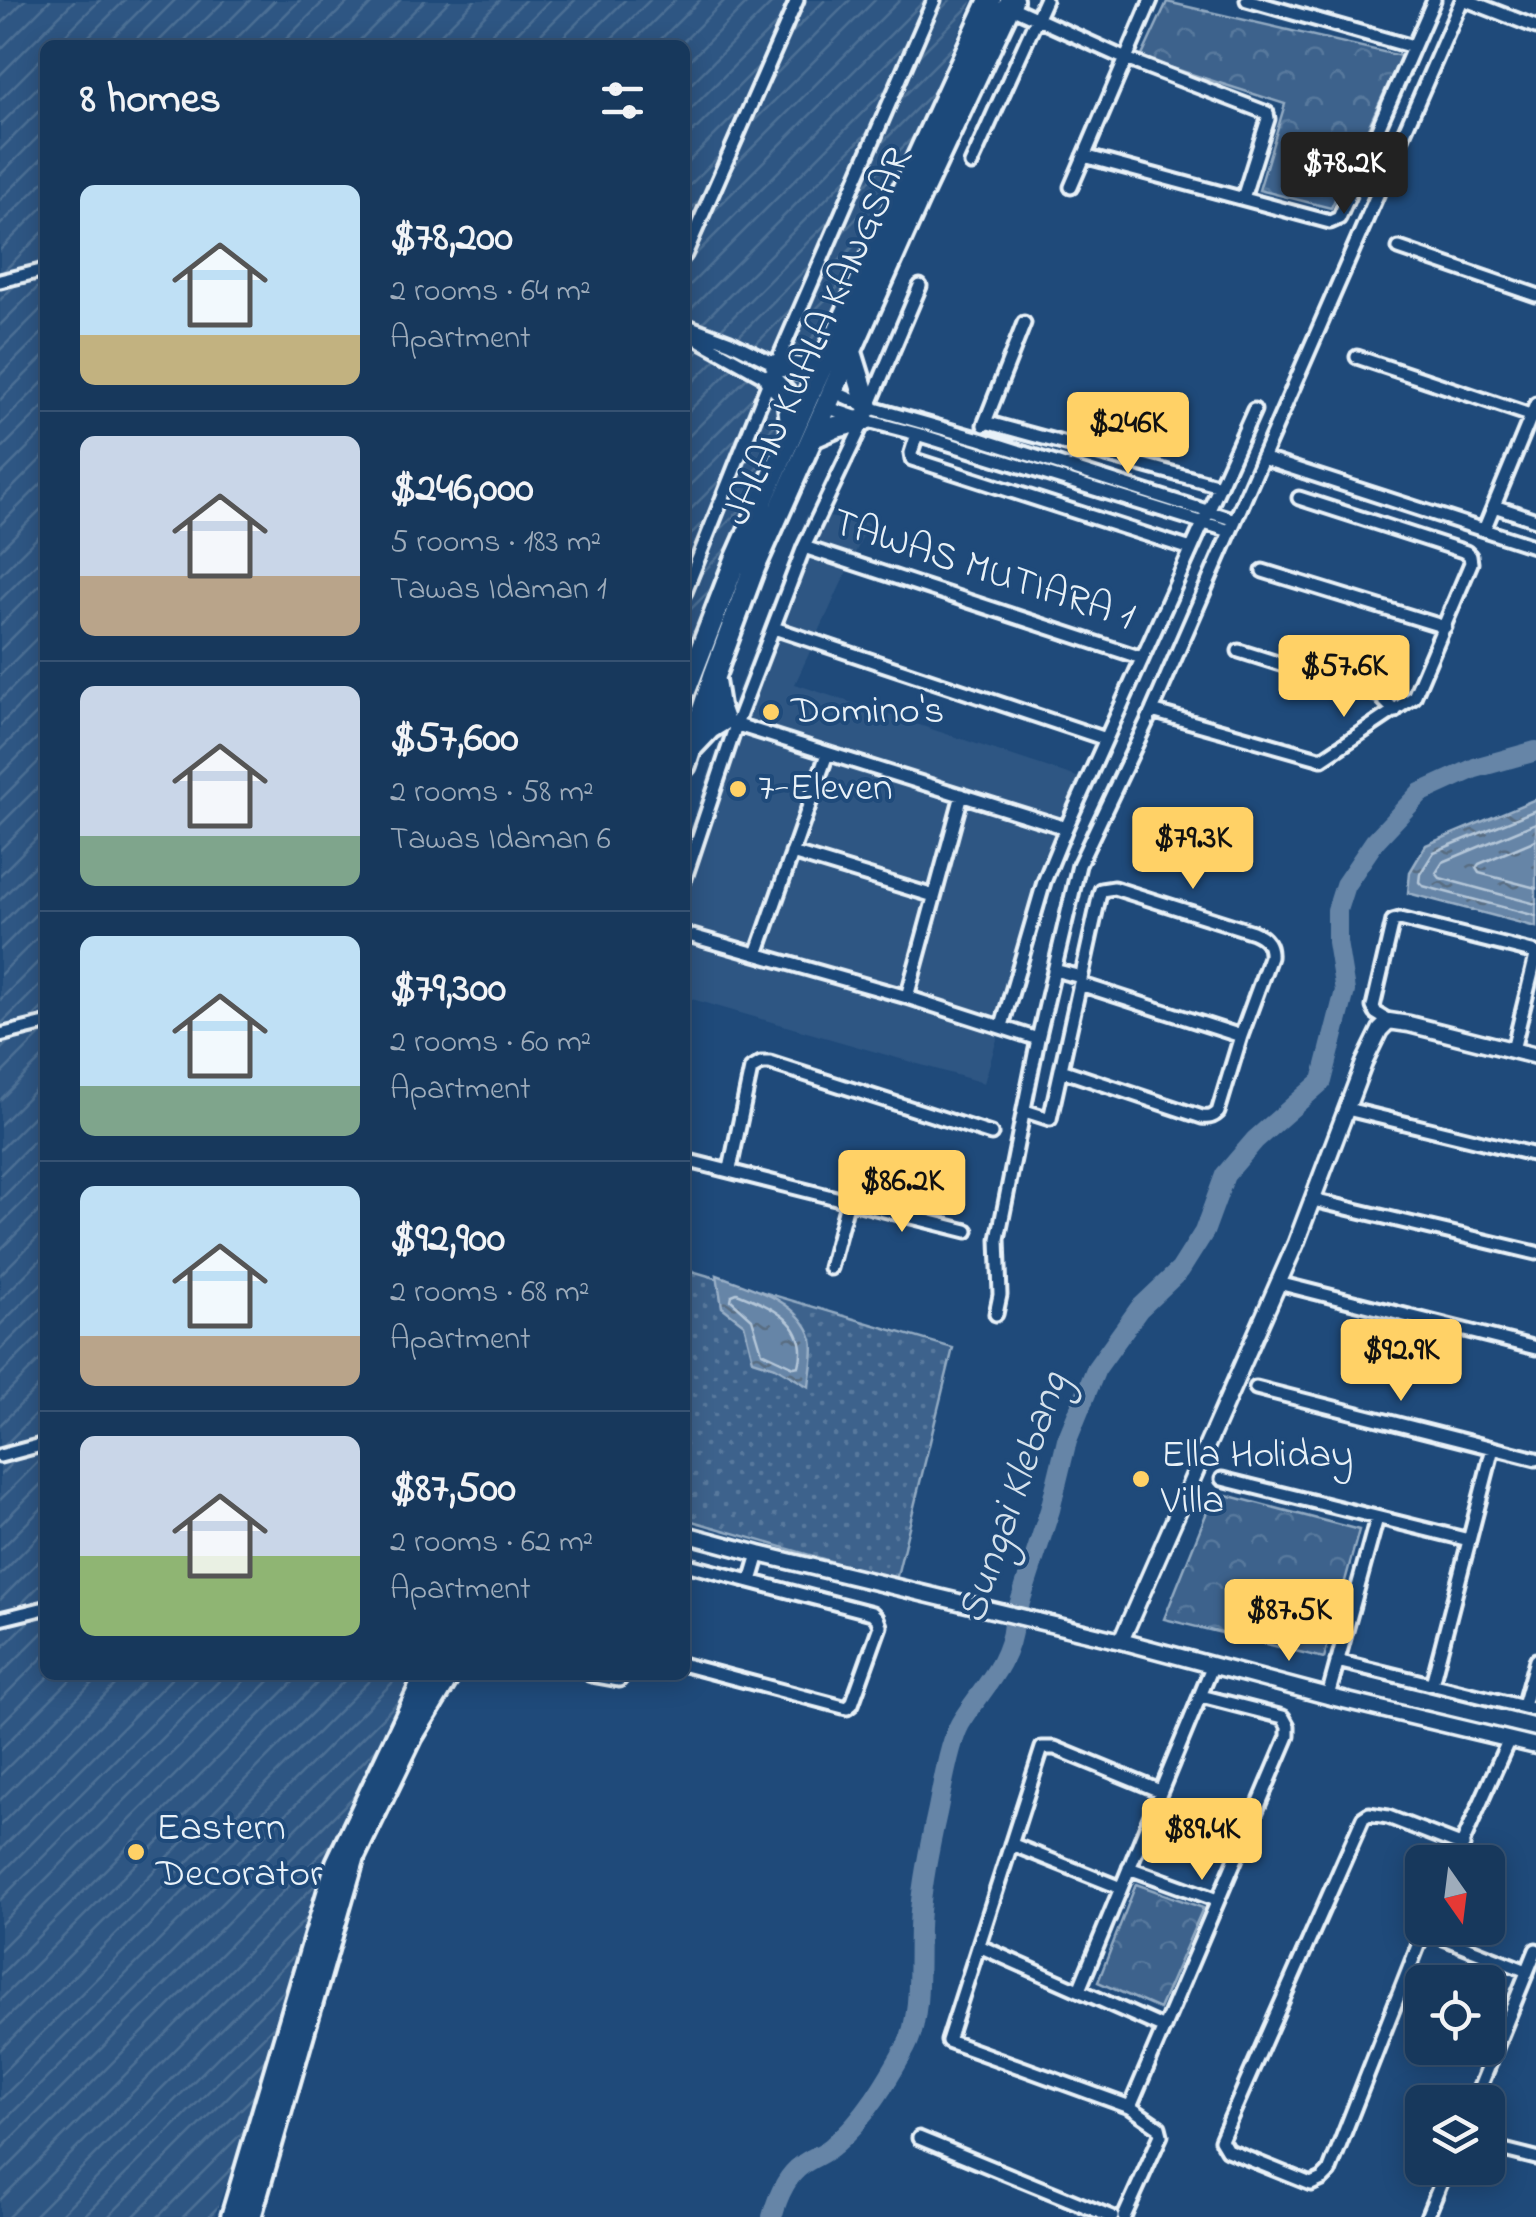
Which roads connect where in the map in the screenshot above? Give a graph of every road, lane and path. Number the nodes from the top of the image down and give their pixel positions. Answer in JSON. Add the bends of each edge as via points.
{"nodes":[{"id":1,"x":797,"y":0,"type":"edge"},
{"id":2,"x":934,"y":0,"type":"edge"},
{"id":3,"x":1045,"y":0,"type":"edge"},
{"id":4,"x":1151,"y":0,"type":"edge"},
{"id":5,"x":1247,"y":0,"type":"edge"},
{"id":6,"x":1434,"y":0,"type":"edge"},
{"id":7,"x":1464,"y":0,"type":"edge"},
{"id":8,"x":1003,"y":2,"type":"edge"},
{"id":9,"x":1495,"y":6,"type":"edge"},
{"id":10,"x":1038,"y":17,"type":"junction"},
{"id":11,"x":1536,"y":27,"type":"edge"},
{"id":12,"x":1413,"y":47,"type":"junction"},
{"id":13,"x":1126,"y":60,"type":"junction"},
{"id":14,"x":1084,"y":156,"type":"junction"},
{"id":15,"x":971,"y":164,"type":"dead end"},
{"id":16,"x":1071,"y":187,"type":"dead end"},
{"id":17,"x":1243,"y":198,"type":"junction"},
{"id":18,"x":690,"y":243,"type":"edge"},
{"id":19,"x":1399,"y":248,"type":"dead end"},
{"id":20,"x":40,"y":271,"type":"edge"},
{"id":21,"x":0,"y":282,"type":"edge"},
{"id":22,"x":920,"y":286,"type":"dead end"},
{"id":23,"x":1536,"y":295,"type":"edge"},
{"id":24,"x":1024,"y":323,"type":"dead end"},
{"id":25,"x":690,"y":330,"type":"edge"},
{"id":26,"x":850,"y":352,"type":"junction"},
{"id":27,"x":1358,"y":358,"type":"dead end"},
{"id":28,"x":773,"y":372,"type":"junction"},
{"id":29,"x":820,"y":389,"type":"junction"},
{"id":30,"x":1254,"y":410,"type":"dead end"},
{"id":31,"x":1535,"y":412,"type":"edge"},
{"id":32,"x":866,"y":414,"type":"junction"},
{"id":33,"x":985,"y":422,"type":"junction"},
{"id":34,"x":917,"y":434,"type":"junction"},
{"id":35,"x":802,"y":435,"type":"junction"},
{"id":36,"x":980,"y":439,"type":"junction"},
{"id":37,"x":1262,"y":458,"type":"junction"},
{"id":38,"x":1043,"y":466,"type":"junction"},
{"id":39,"x":1220,"y":486,"type":"junction"},
{"id":40,"x":1033,"y":498,"type":"junction"},
{"id":41,"x":1299,"y":498,"type":"dead end"},
{"id":42,"x":1494,"y":506,"type":"junction"},
{"id":43,"x":1205,"y":516,"type":"junction"},
{"id":44,"x":1536,"y":520,"type":"edge"},
{"id":45,"x":1232,"y":526,"type":"junction"},
{"id":46,"x":1484,"y":530,"type":"junction"},
{"id":47,"x":1536,"y":546,"type":"edge"},
{"id":48,"x":804,"y":547,"type":"junction"},
{"id":49,"x":1191,"y":548,"type":"junction"},
{"id":50,"x":1263,"y":571,"type":"dead end"},
{"id":51,"x":690,"y":580,"type":"edge"},
{"id":52,"x":774,"y":628,"type":"junction"},
{"id":53,"x":1444,"y":628,"type":"junction"},
{"id":54,"x":1238,"y":650,"type":"dead end"},
{"id":55,"x":1142,"y":658,"type":"junction"},
{"id":56,"x":703,"y":673,"type":"junction"},
{"id":57,"x":690,"y":686,"type":"edge"},
{"id":58,"x":1152,"y":711,"type":"junction"},
{"id":59,"x":1396,"y":711,"type":"junction"},
{"id":60,"x":693,"y":717,"type":"edge"},
{"id":61,"x":730,"y":723,"type":"junction"},
{"id":62,"x":1106,"y":739,"type":"junction"},
{"id":63,"x":690,"y":754,"type":"edge"},
{"id":64,"x":826,"y":754,"type":"junction"},
{"id":65,"x":962,"y":796,"type":"junction"},
{"id":66,"x":1066,"y":828,"type":"junction"},
{"id":67,"x":792,"y":852,"type":"junction"},
{"id":68,"x":690,"y":861,"type":"edge"},
{"id":69,"x":934,"y":896,"type":"junction"},
{"id":70,"x":690,"y":935,"type":"edge"},
{"id":71,"x":756,"y":954,"type":"junction"},
{"id":72,"x":1536,"y":955,"type":"edge"},
{"id":73,"x":1054,"y":970,"type":"junction"},
{"id":74,"x":1080,"y":980,"type":"junction"},
{"id":75,"x":907,"y":997,"type":"junction"},
{"id":76,"x":1389,"y":1021,"type":"junction"},
{"id":77,"x":40,"y":1025,"type":"edge"},
{"id":78,"x":1002,"y":1026,"type":"junction"},
{"id":79,"x":0,"y":1035,"type":"edge"},
{"id":80,"x":1242,"y":1036,"type":"junction"},
{"id":81,"x":1038,"y":1038,"type":"junction"},
{"id":82,"x":1513,"y":1050,"type":"junction"},
{"id":83,"x":1536,"y":1056,"type":"edge"},
{"id":84,"x":1061,"y":1070,"type":"junction"},
{"id":85,"x":1347,"y":1109,"type":"junction"},
{"id":86,"x":1025,"y":1111,"type":"junction"},
{"id":87,"x":991,"y":1134,"type":"dead end"},
{"id":88,"x":1536,"y":1155,"type":"edge"},
{"id":89,"x":690,"y":1161,"type":"edge"},
{"id":90,"x":730,"y":1170,"type":"junction"},
{"id":91,"x":848,"y":1200,"type":"junction"},
{"id":92,"x":1313,"y":1200,"type":"junction"},
{"id":93,"x":967,"y":1231,"type":"dead end"},
{"id":94,"x":1536,"y":1254,"type":"edge"},
{"id":95,"x":830,"y":1268,"type":"dead end"},
{"id":96,"x":1278,"y":1283,"type":"junction"},
{"id":97,"x":996,"y":1314,"type":"dead end"},
{"id":98,"x":1536,"y":1348,"type":"edge"},
{"id":99,"x":1256,"y":1388,"type":"dead end"},
{"id":100,"x":40,"y":1445,"type":"edge"},
{"id":101,"x":1492,"y":1448,"type":"junction"},
{"id":102,"x":0,"y":1456,"type":"edge"},
{"id":103,"x":1536,"y":1460,"type":"edge"},
{"id":104,"x":1222,"y":1479,"type":"dead end"},
{"id":105,"x":1377,"y":1518,"type":"junction"},
{"id":106,"x":690,"y":1535,"type":"edge"},
{"id":107,"x":1469,"y":1540,"type":"junction"},
{"id":108,"x":759,"y":1554,"type":"junction"},
{"id":109,"x":690,"y":1565,"type":"edge"},
{"id":110,"x":751,"y":1581,"type":"junction"},
{"id":111,"x":40,"y":1609,"type":"edge"},
{"id":112,"x":0,"y":1619,"type":"edge"},
{"id":113,"x":1121,"y":1641,"type":"junction"},
{"id":114,"x":1536,"y":1660,"type":"edge"},
{"id":115,"x":1337,"y":1661,"type":"junction"},
{"id":116,"x":690,"y":1666,"type":"edge"},
{"id":117,"x":1212,"y":1667,"type":"junction"},
{"id":118,"x":424,"y":1680,"type":"edge"},
{"id":119,"x":445,"y":1680,"type":"edge"},
{"id":120,"x":1432,"y":1684,"type":"junction"},
{"id":121,"x":1201,"y":1696,"type":"junction"},
{"id":122,"x":1328,"y":1696,"type":"junction"},
{"id":123,"x":1530,"y":1708,"type":"edge"},
{"id":124,"x":1509,"y":1739,"type":"junction"},
{"id":125,"x":1536,"y":1746,"type":"edge"},
{"id":126,"x":1160,"y":1790,"type":"junction"},
{"id":127,"x":1012,"y":1844,"type":"junction"},
{"id":128,"x":1459,"y":1845,"type":"edge"},
{"id":129,"x":1462,"y":1845,"type":"edge"},
{"id":130,"x":1129,"y":1868,"type":"junction"},
{"id":131,"x":1121,"y":1888,"type":"junction"},
{"id":132,"x":1218,"y":1900,"type":"junction"},
{"id":133,"x":1418,"y":1945,"type":"edge"},
{"id":134,"x":1463,"y":1945,"type":"edge"},
{"id":135,"x":979,"y":1946,"type":"junction"},
{"id":136,"x":1536,"y":1950,"type":"edge"},
{"id":137,"x":1527,"y":1971,"type":"junction"},
{"id":138,"x":1079,"y":1990,"type":"junction"},
{"id":139,"x":1164,"y":2028,"type":"junction"},
{"id":140,"x":1481,"y":2085,"type":"edge"},
{"id":141,"x":1130,"y":2107,"type":"junction"},
{"id":142,"x":919,"y":2138,"type":"dead end"},
{"id":143,"x":1505,"y":2150,"type":"edge"},
{"id":144,"x":1536,"y":2158,"type":"edge"},
{"id":145,"x":1440,"y":2185,"type":"edge"},
{"id":146,"x":232,"y":2217,"type":"edge"},
{"id":147,"x":250,"y":2217,"type":"edge"},
{"id":148,"x":1112,"y":2217,"type":"edge"},
{"id":149,"x":1124,"y":2217,"type":"edge"},
{"id":150,"x":1427,"y":2217,"type":"edge"}],
"edges":[{"from":1,"to":18,"type":"street"},
{"from":2,"to":28,"type":"street"},
{"from":3,"to":10,"type":"street"},
{"from":4,"to":13,"type":"street"},
{"from":5,"to":12,"type":"street"},
{"from":6,"to":12,"type":"street"},
{"from":7,"to":9,"type":"street"},
{"from":7,"to":37,"type":"street"},
{"from":8,"to":10,"type":"street"},
{"from":8,"to":26,"type":"highway","name":"JALAN KUALA KANGSAR"},
{"from":8,"to":29,"type":"highway","name":"JALAN KUALA KANGSAR"},
{"from":9,"to":11,"type":"street"},
{"from":10,"to":13,"type":"street"},
{"from":10,"to":15,"type":"street"},
{"from":12,"to":17,"type":"street","via":[[1335,221]]},
{"from":13,"to":14,"type":"street"},
{"from":13,"to":17,"type":"street","via":[[1267,113]]},
{"from":14,"to":16,"type":"street"},
{"from":14,"to":17,"type":"street"},
{"from":19,"to":23,"type":"street"},
{"from":20,"to":21,"type":"street"},
{"from":22,"to":32,"type":"street"},
{"from":24,"to":33,"type":"street"},
{"from":25,"to":28,"type":"street","via":[[730,342]]},
{"from":26,"to":29,"type":"highway","name":"JALAN KUALA KANGSAR"},
{"from":26,"to":32,"type":"highway"},
{"from":27,"to":31,"type":"street"},
{"from":28,"to":29,"type":"street"},
{"from":28,"to":29,"type":"highway","via":[[807,370]]},
{"from":28,"to":35,"type":"highway"},
{"from":28,"to":51,"type":"street"},
{"from":29,"to":32,"type":"street"},
{"from":29,"to":35,"type":"highway","name":"JALAN KUALA KANGSAR"},
{"from":30,"to":39,"type":"street"},
{"from":31,"to":42,"type":"street"},
{"from":32,"to":34,"type":"street"},
{"from":32,"to":35,"type":"highway"},
{"from":32,"to":36,"type":"street"},
{"from":32,"to":48,"type":"street"},
{"from":33,"to":36,"type":"street"},
{"from":33,"to":39,"type":"street"},
{"from":34,"to":38,"type":"street"},
{"from":34,"to":40,"type":"street","via":[[912,459]]},
{"from":35,"to":56,"type":"highway","name":"JALAN KUALA KANGSAR","via":[[735,562]]},
{"from":36,"to":38,"type":"street"},
{"from":37,"to":45,"type":"street"},
{"from":37,"to":46,"type":"street"},
{"from":38,"to":40,"type":"street"},
{"from":38,"to":43,"type":"street"},
{"from":39,"to":43,"type":"street"},
{"from":40,"to":49,"type":"street"},
{"from":41,"to":53,"type":"street","via":[[1466,552],[1471,563]]},
{"from":42,"to":44,"type":"street"},
{"from":42,"to":46,"type":"street"},
{"from":43,"to":45,"type":"street"},
{"from":43,"to":49,"type":"street"},
{"from":45,"to":58,"type":"street"},
{"from":46,"to":47,"type":"street"},
{"from":48,"to":52,"type":"street"},
{"from":48,"to":55,"type":"street","name":"TAWAS MUTIARA 1"},
{"from":49,"to":55,"type":"street"},
{"from":50,"to":53,"type":"street"},
{"from":52,"to":61,"type":"street"},
{"from":52,"to":62,"type":"street"},
{"from":53,"to":59,"type":"street","via":[[1416,693]]},
{"from":54,"to":59,"type":"street","via":[[1379,696]]},
{"from":55,"to":62,"type":"street"},
{"from":56,"to":57,"type":"highway","name":"JALAN KUALA KANGSAR"},
{"from":56,"to":60,"type":"highway"},
{"from":56,"to":61,"type":"highway"},
{"from":58,"to":59,"type":"street","via":[[1319,760]]},
{"from":58,"to":73,"type":"street","via":[[1079,865]]},
{"from":60,"to":61,"type":"street"},
{"from":61,"to":63,"type":"highway","via":[[710,728]]},
{"from":61,"to":64,"type":"street"},
{"from":61,"to":68,"type":"street"},
{"from":62,"to":66,"type":"street"},
{"from":64,"to":65,"type":"street"},
{"from":64,"to":67,"type":"street"},
{"from":65,"to":66,"type":"street"},
{"from":65,"to":69,"type":"street"},
{"from":66,"to":78,"type":"street"},
{"from":67,"to":69,"type":"street"},
{"from":67,"to":71,"type":"street"},
{"from":69,"to":75,"type":"street"},
{"from":70,"to":71,"type":"street"},
{"from":71,"to":75,"type":"street"},
{"from":72,"to":76,"type":"street","via":[[1393,922],[1373,1006]]},
{"from":72,"to":82,"type":"street"},
{"from":73,"to":74,"type":"street"},
{"from":73,"to":81,"type":"street"},
{"from":74,"to":80,"type":"street"},
{"from":74,"to":80,"type":"street","via":[[1105,888],[1253,932],[1266,940],[1270,958]]},
{"from":74,"to":84,"type":"street"},
{"from":75,"to":78,"type":"street"},
{"from":76,"to":82,"type":"street"},
{"from":76,"to":85,"type":"street"},
{"from":77,"to":79,"type":"street"},
{"from":78,"to":81,"type":"street"},
{"from":80,"to":84,"type":"street","via":[[1212,1117]]},
{"from":81,"to":86,"type":"street"},
{"from":82,"to":83,"type":"street"},
{"from":84,"to":86,"type":"street","via":[[1050,1120]]},
{"from":85,"to":88,"type":"street"},
{"from":85,"to":92,"type":"street"},
{"from":86,"to":97,"type":"street","via":[[998,1238]]},
{"from":87,"to":90,"type":"street","via":[[761,1064],[752,1070]]},
{"from":89,"to":90,"type":"street"},
{"from":90,"to":91,"type":"street"},
{"from":91,"to":93,"type":"street"},
{"from":91,"to":95,"type":"street"},
{"from":92,"to":94,"type":"street"},
{"from":92,"to":96,"type":"street"},
{"from":96,"to":98,"type":"street"},
{"from":96,"to":113,"type":"street"},
{"from":99,"to":101,"type":"street"},
{"from":100,"to":102,"type":"street"},
{"from":101,"to":103,"type":"street"},
{"from":101,"to":107,"type":"street"},
{"from":104,"to":105,"type":"street"},
{"from":105,"to":107,"type":"street"},
{"from":105,"to":115,"type":"street"},
{"from":106,"to":108,"type":"street"},
{"from":107,"to":120,"type":"street"},
{"from":108,"to":110,"type":"street"},
{"from":108,"to":113,"type":"street"},
{"from":109,"to":110,"type":"street"},
{"from":110,"to":116,"type":"street","via":[[878,1618],[852,1704],[846,1708]]},
{"from":111,"to":112,"type":"street"},
{"from":113,"to":117,"type":"street"},
{"from":114,"to":123,"type":"street"},
{"from":115,"to":120,"type":"street"},
{"from":115,"to":122,"type":"street"},
{"from":117,"to":121,"type":"street"},
{"from":117,"to":122,"type":"street"},
{"from":118,"to":146,"type":"highway","via":[[337,1863]]},
{"from":119,"to":147,"type":"highway","via":[[354,1856]]},
{"from":120,"to":123,"type":"street"},
{"from":121,"to":126,"type":"street"},
{"from":121,"to":132,"type":"street","via":[[1283,1717],[1288,1726]]},
{"from":122,"to":124,"type":"street"},
{"from":124,"to":125,"type":"street"},
{"from":124,"to":129,"type":"street"},
{"from":126,"to":127,"type":"street","via":[[1046,1746]]},
{"from":126,"to":130,"type":"street"},
{"from":127,"to":131,"type":"street"},
{"from":127,"to":135,"type":"street"},
{"from":128,"to":133,"type":"street","via":[[1388,1817],[1363,1818],[1222,2146],[1310,2184],[1329,2172]]},
{"from":130,"to":131,"type":"street"},
{"from":130,"to":132,"type":"street"},
{"from":131,"to":138,"type":"street"},
{"from":132,"to":139,"type":"street"},
{"from":134,"to":137,"type":"street"},
{"from":135,"to":138,"type":"street"},
{"from":135,"to":141,"type":"street","via":[[948,2041]]},
{"from":136,"to":137,"type":"street"},
{"from":137,"to":140,"type":"street"},
{"from":138,"to":139,"type":"street"},
{"from":139,"to":141,"type":"street"},
{"from":141,"to":149,"type":"street","via":[[1161,2135]]},
{"from":142,"to":148,"type":"street"},
{"from":143,"to":144,"type":"street"},
{"from":145,"to":150,"type":"street"}]}
